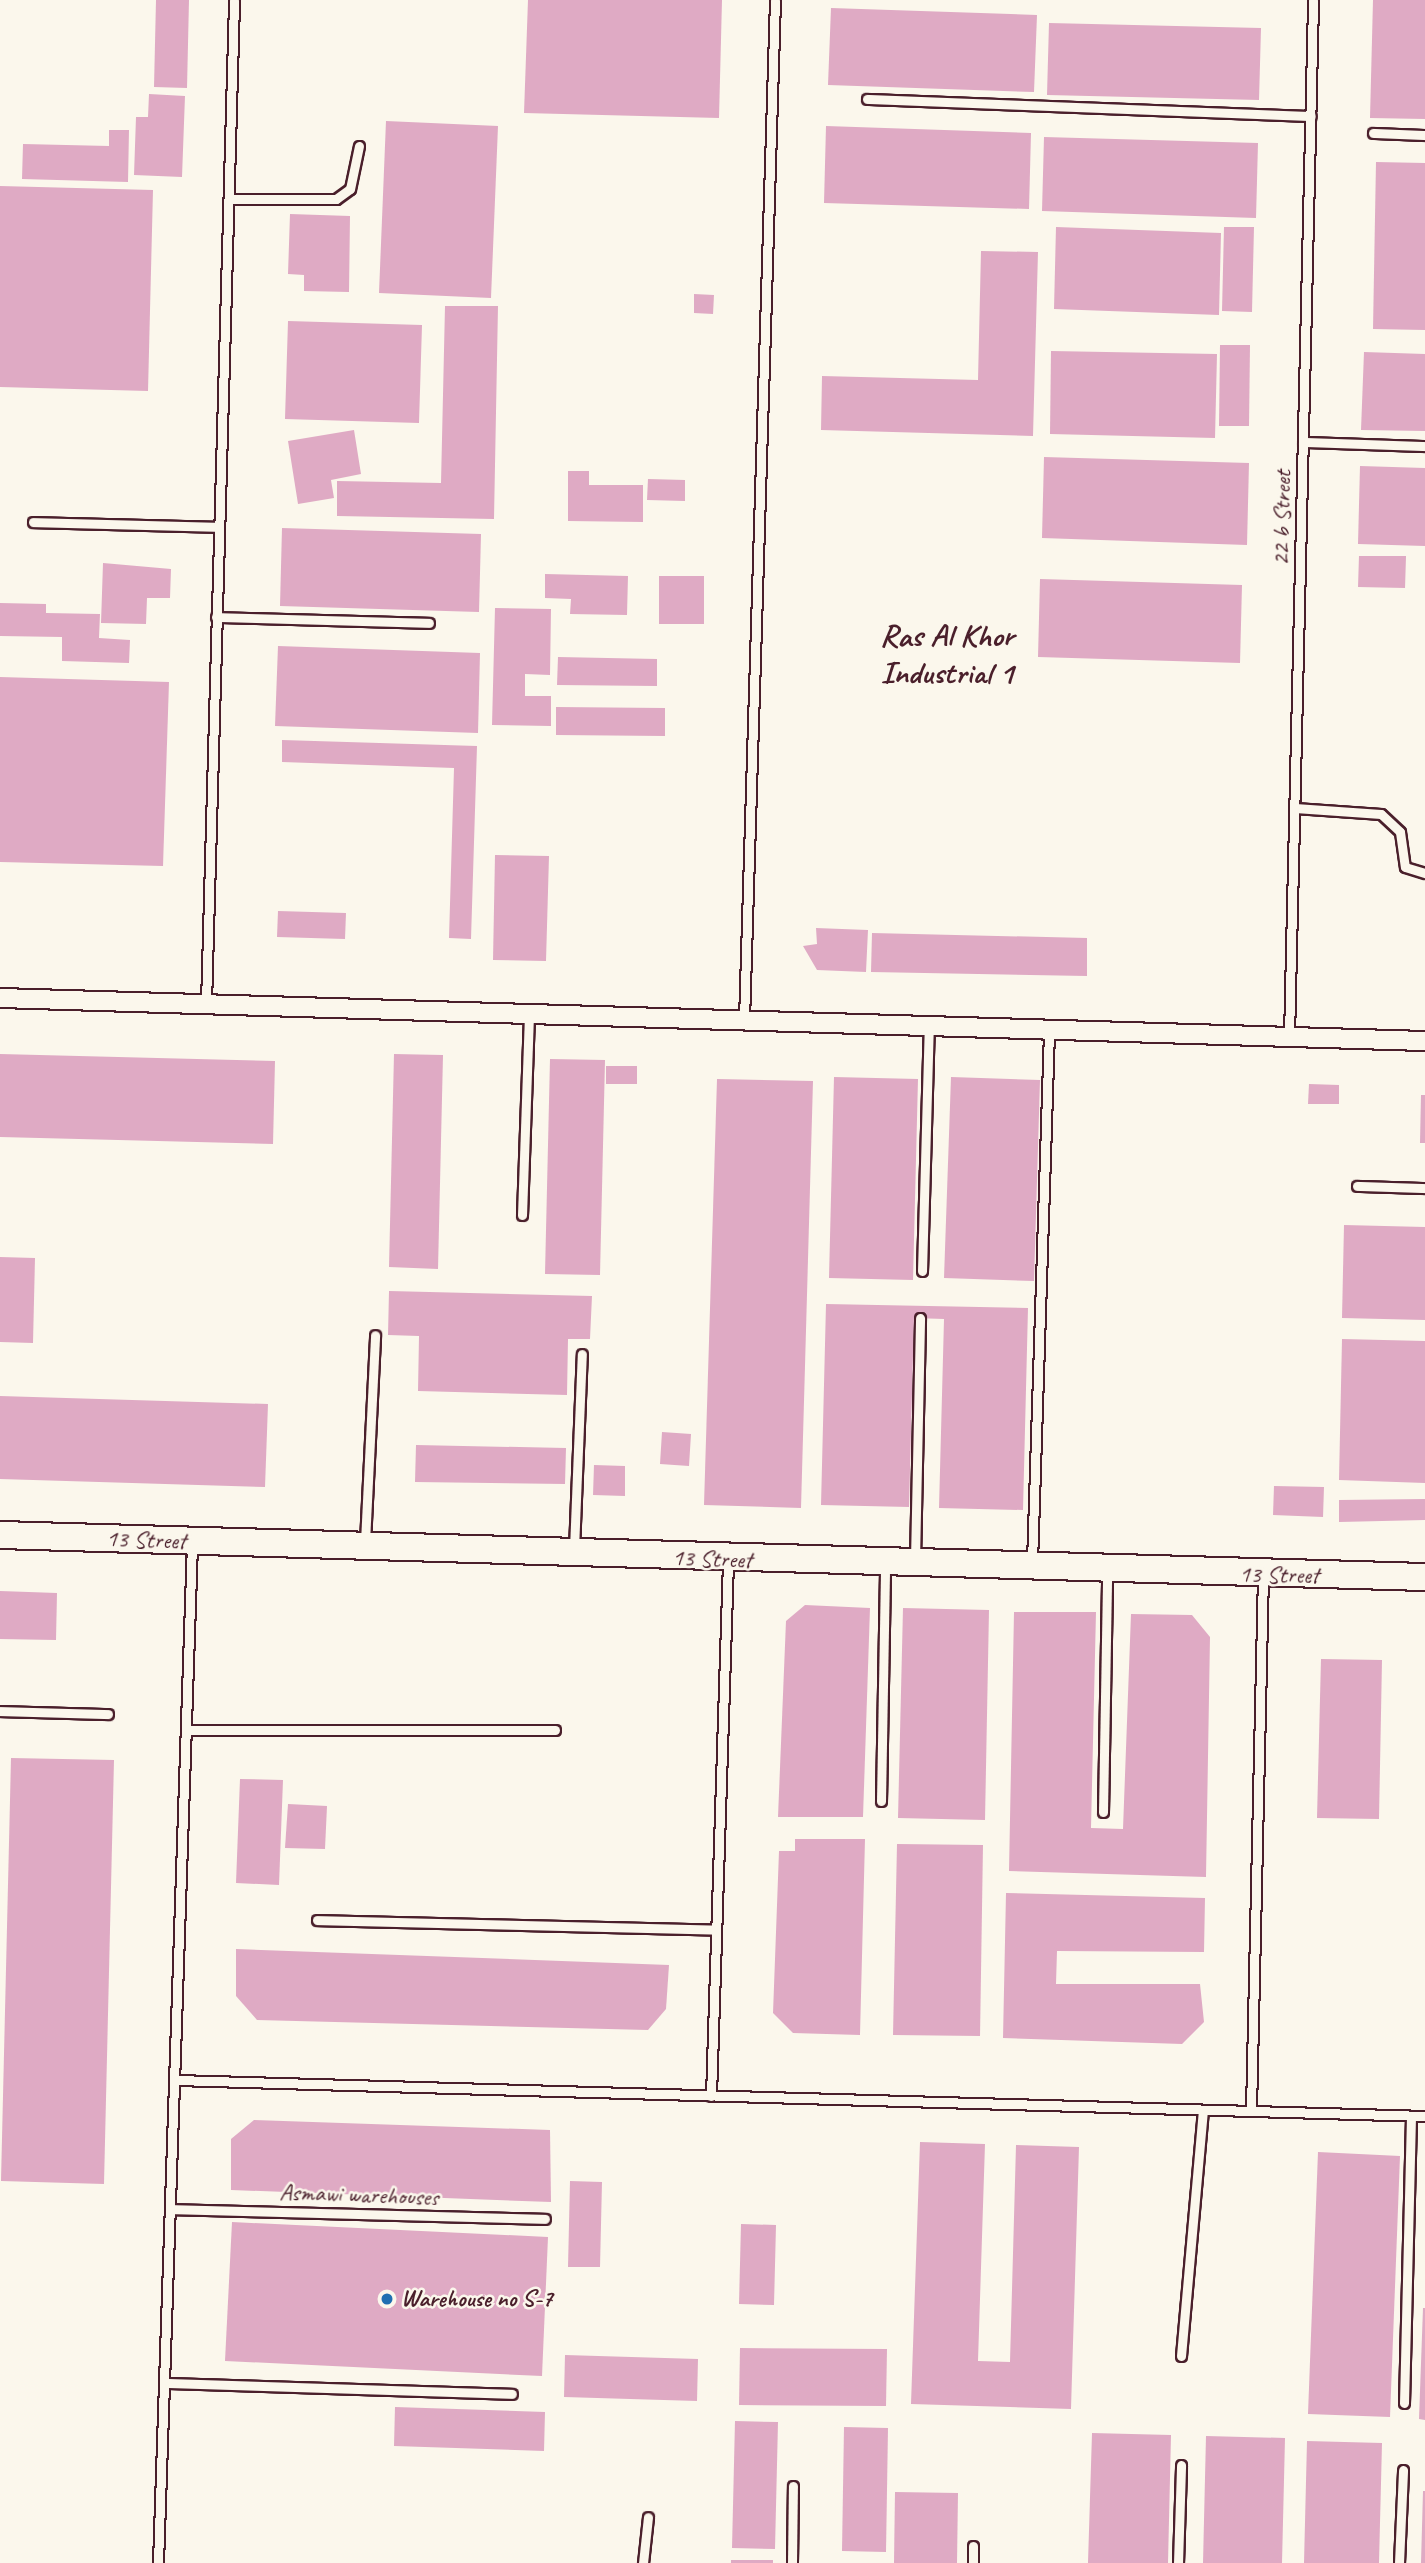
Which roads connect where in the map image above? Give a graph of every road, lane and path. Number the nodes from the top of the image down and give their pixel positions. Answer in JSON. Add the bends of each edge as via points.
{"nodes":[{"id":1,"x":234,"y":0,"type":"edge"},
{"id":2,"x":775,"y":0,"type":"edge"},
{"id":3,"x":1313,"y":0,"type":"edge"},
{"id":4,"x":867,"y":99,"type":"dead end"},
{"id":5,"x":1311,"y":116,"type":"junction"},
{"id":6,"x":1373,"y":133,"type":"dead end"},
{"id":7,"x":1425,"y":135,"type":"edge"},
{"id":8,"x":359,"y":146,"type":"dead end"},
{"id":9,"x":230,"y":199,"type":"junction"},
{"id":10,"x":1304,"y":443,"type":"junction"},
{"id":11,"x":1425,"y":446,"type":"edge"},
{"id":12,"x":33,"y":522,"type":"dead end"},
{"id":13,"x":219,"y":527,"type":"junction"},
{"id":14,"x":216,"y":617,"type":"junction"},
{"id":15,"x":429,"y":623,"type":"dead end"},
{"id":16,"x":1295,"y":808,"type":"junction"},
{"id":17,"x":1425,"y":873,"type":"edge"},
{"id":18,"x":0,"y":998,"type":"edge"},
{"id":19,"x":206,"y":1004,"type":"junction"},
{"id":20,"x":529,"y":1014,"type":"junction"},
{"id":21,"x":744,"y":1020,"type":"junction"},
{"id":22,"x":929,"y":1026,"type":"junction"},
{"id":23,"x":1049,"y":1030,"type":"junction"},
{"id":24,"x":1289,"y":1037,"type":"junction"},
{"id":25,"x":1425,"y":1041,"type":"edge"},
{"id":26,"x":1357,"y":1186,"type":"dead end"},
{"id":27,"x":1425,"y":1188,"type":"edge"},
{"id":28,"x":522,"y":1215,"type":"dead end"},
{"id":29,"x":922,"y":1271,"type":"dead end"},
{"id":30,"x":920,"y":1318,"type":"dead end"},
{"id":31,"x":375,"y":1335,"type":"dead end"},
{"id":32,"x":582,"y":1354,"type":"dead end"},
{"id":33,"x":0,"y":1535,"type":"edge"},
{"id":34,"x":192,"y":1542,"type":"junction"},
{"id":35,"x":364,"y":1548,"type":"junction"},
{"id":36,"x":574,"y":1555,"type":"junction"},
{"id":37,"x":728,"y":1560,"type":"junction"},
{"id":38,"x":885,"y":1564,"type":"junction"},
{"id":39,"x":915,"y":1565,"type":"junction"},
{"id":40,"x":1031,"y":1568,"type":"junction"},
{"id":41,"x":1107,"y":1571,"type":"junction"},
{"id":42,"x":1263,"y":1575,"type":"junction"},
{"id":43,"x":1425,"y":1577,"type":"edge"},
{"id":44,"x":0,"y":1711,"type":"edge"},
{"id":45,"x":108,"y":1714,"type":"dead end"},
{"id":46,"x":187,"y":1730,"type":"junction"},
{"id":47,"x":555,"y":1730,"type":"dead end"},
{"id":48,"x":881,"y":1801,"type":"dead end"},
{"id":49,"x":1103,"y":1812,"type":"dead end"},
{"id":50,"x":317,"y":1920,"type":"dead end"},
{"id":51,"x":716,"y":1930,"type":"junction"},
{"id":52,"x":176,"y":2080,"type":"junction"},
{"id":53,"x":711,"y":2096,"type":"junction"},
{"id":54,"x":1203,"y":2110,"type":"junction"},
{"id":55,"x":1251,"y":2111,"type":"junction"},
{"id":56,"x":1411,"y":2116,"type":"junction"},
{"id":57,"x":1425,"y":2116,"type":"edge"},
{"id":58,"x":172,"y":2209,"type":"junction"},
{"id":59,"x":545,"y":2219,"type":"dead end"},
{"id":60,"x":1181,"y":2356,"type":"dead end"},
{"id":61,"x":165,"y":2383,"type":"junction"},
{"id":62,"x":512,"y":2393,"type":"dead end"},
{"id":63,"x":1404,"y":2403,"type":"dead end"},
{"id":64,"x":1181,"y":2465,"type":"dead end"},
{"id":65,"x":1403,"y":2470,"type":"dead end"},
{"id":66,"x":793,"y":2486,"type":"dead end"},
{"id":67,"x":648,"y":2517,"type":"dead end"},
{"id":68,"x":973,"y":2546,"type":"dead end"},
{"id":69,"x":159,"y":2563,"type":"edge"},
{"id":70,"x":643,"y":2563,"type":"edge"},
{"id":71,"x":792,"y":2563,"type":"edge"},
{"id":72,"x":972,"y":2563,"type":"edge"},
{"id":73,"x":1178,"y":2563,"type":"edge"},
{"id":74,"x":1399,"y":2563,"type":"edge"}],
"edges":[{"from":1,"to":9,"type":"lane"},
{"from":2,"to":21,"type":"lane"},
{"from":3,"to":5,"type":"lane","name":"22 b Street"},
{"from":4,"to":5,"type":"lane"},
{"from":5,"to":10,"type":"lane","name":"22 b Street"},
{"from":6,"to":7,"type":"lane"},
{"from":8,"to":9,"type":"lane","via":[[354,179],[344,196],[326,201]]},
{"from":9,"to":13,"type":"lane"},
{"from":10,"to":11,"type":"lane"},
{"from":10,"to":16,"type":"lane","name":"22 b Street"},
{"from":12,"to":13,"type":"lane"},
{"from":13,"to":14,"type":"lane"},
{"from":14,"to":15,"type":"lane"},
{"from":14,"to":19,"type":"lane"},
{"from":16,"to":17,"type":"lane","via":[[1381,814],[1400,832],[1405,867]]},
{"from":16,"to":24,"type":"lane","name":"22 b Street"},
{"from":18,"to":19,"type":"street"},
{"from":19,"to":20,"type":"street"},
{"from":20,"to":21,"type":"street"},
{"from":20,"to":28,"type":"lane"},
{"from":21,"to":22,"type":"street"},
{"from":22,"to":23,"type":"street"},
{"from":22,"to":29,"type":"lane"},
{"from":23,"to":24,"type":"street"},
{"from":23,"to":40,"type":"lane"},
{"from":24,"to":25,"type":"street"},
{"from":26,"to":27,"type":"lane"},
{"from":30,"to":39,"type":"lane"},
{"from":31,"to":35,"type":"lane"},
{"from":32,"to":36,"type":"lane"},
{"from":33,"to":34,"type":"street","name":"13 Street"},
{"from":34,"to":35,"type":"street","name":"13 Street"},
{"from":34,"to":46,"type":"lane"},
{"from":35,"to":36,"type":"street","name":"13 Street"},
{"from":36,"to":37,"type":"street","name":"13 Street"},
{"from":37,"to":38,"type":"street","name":"13 Street"},
{"from":37,"to":51,"type":"lane"},
{"from":38,"to":39,"type":"street","name":"13 Street"},
{"from":38,"to":48,"type":"lane"},
{"from":39,"to":40,"type":"street","name":"13 Street"},
{"from":40,"to":41,"type":"street","name":"13 Street"},
{"from":41,"to":42,"type":"street","name":"13 Street"},
{"from":41,"to":49,"type":"lane"},
{"from":42,"to":43,"type":"street","name":"13 Street"},
{"from":42,"to":55,"type":"lane"},
{"from":44,"to":45,"type":"lane"},
{"from":46,"to":47,"type":"lane"},
{"from":46,"to":52,"type":"lane"},
{"from":50,"to":51,"type":"lane"},
{"from":51,"to":53,"type":"lane"},
{"from":52,"to":53,"type":"lane"},
{"from":52,"to":58,"type":"lane"},
{"from":53,"to":54,"type":"lane"},
{"from":54,"to":55,"type":"lane"},
{"from":54,"to":60,"type":"lane"},
{"from":55,"to":56,"type":"lane"},
{"from":56,"to":57,"type":"lane"},
{"from":56,"to":63,"type":"lane"},
{"from":58,"to":59,"type":"lane","name":"Asmawi warehouses"},
{"from":58,"to":61,"type":"lane"},
{"from":61,"to":62,"type":"lane"},
{"from":61,"to":69,"type":"lane"},
{"from":64,"to":73,"type":"lane"},
{"from":65,"to":74,"type":"lane"},
{"from":66,"to":71,"type":"lane"},
{"from":67,"to":70,"type":"lane"},
{"from":68,"to":72,"type":"lane"}]}
